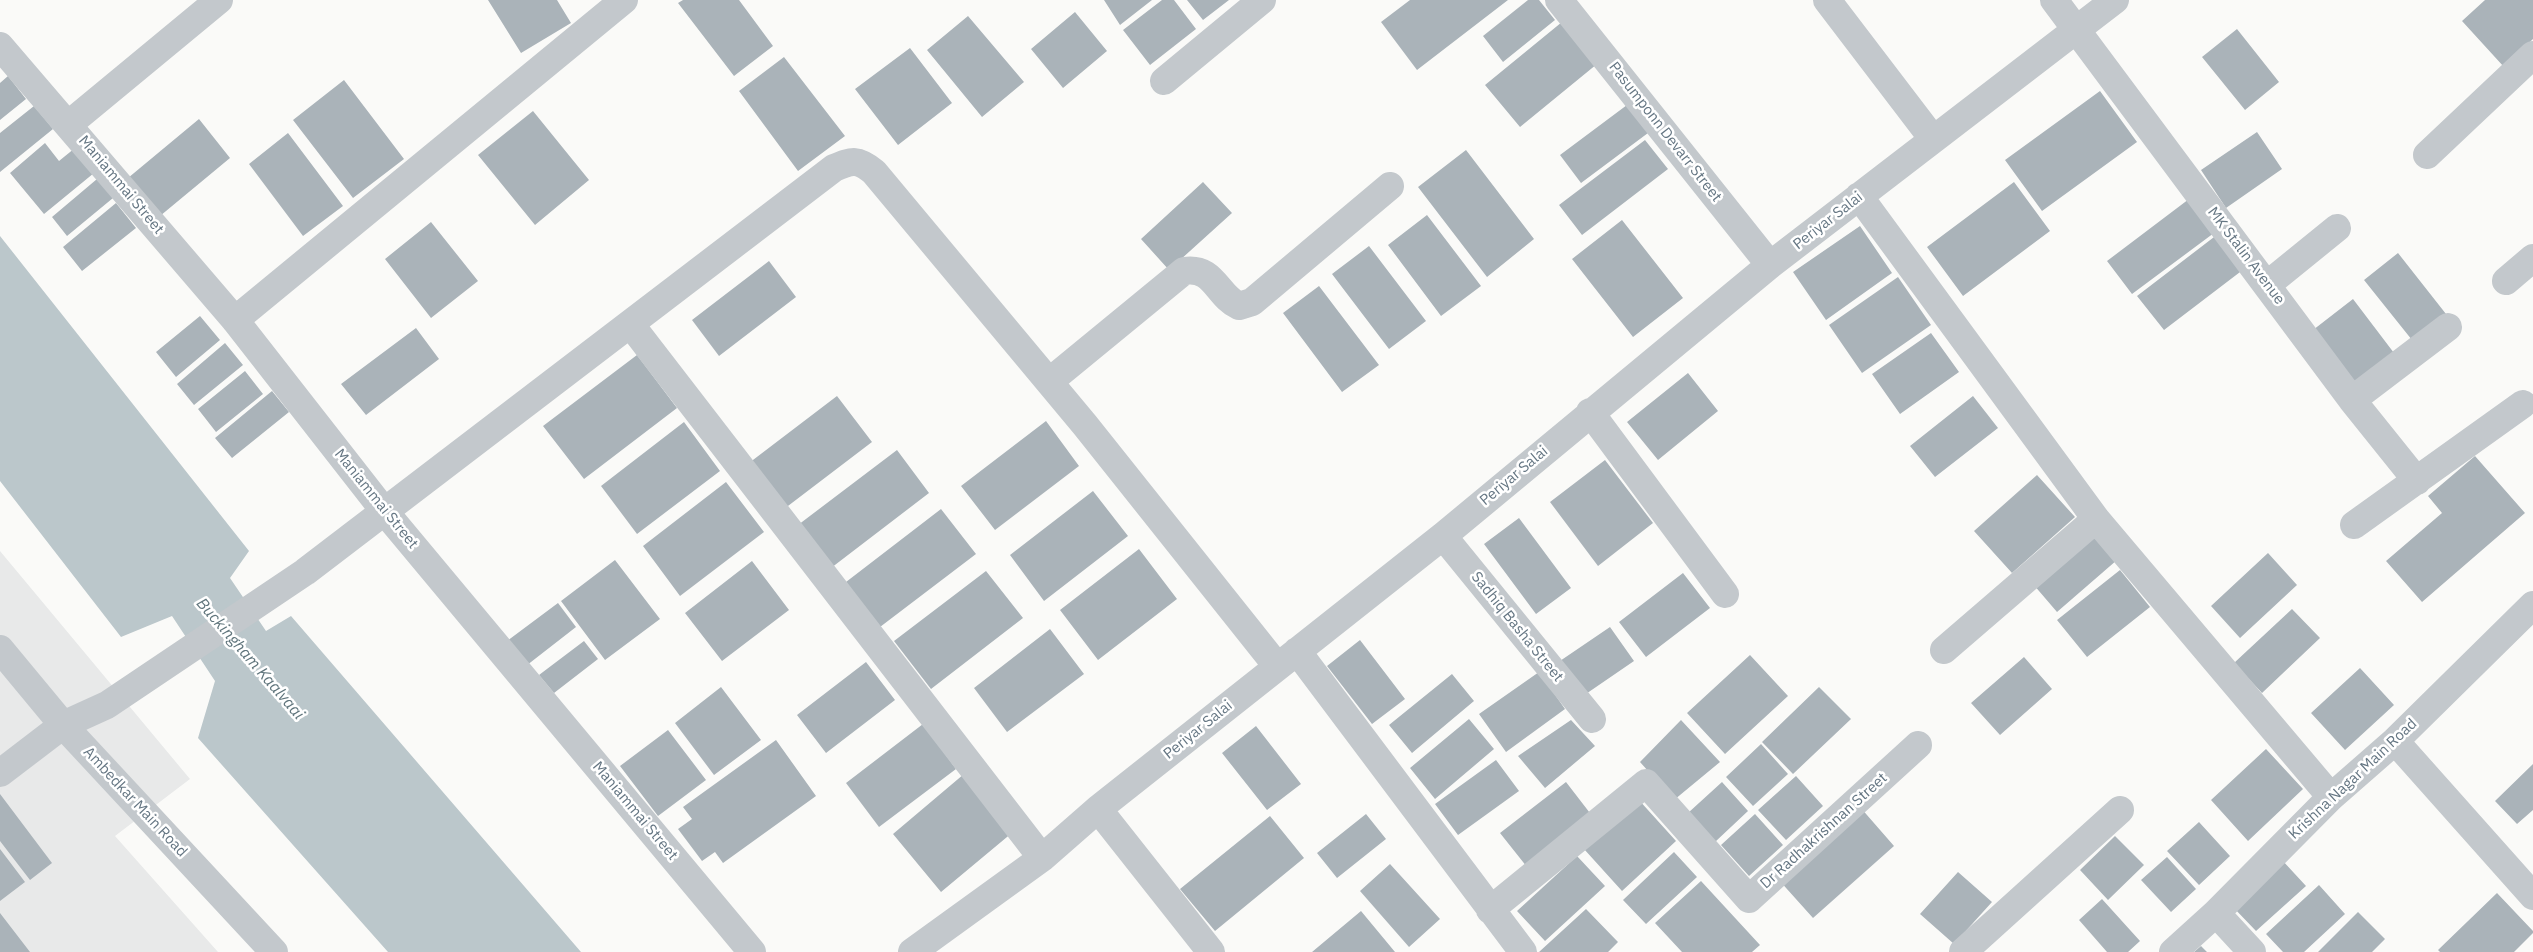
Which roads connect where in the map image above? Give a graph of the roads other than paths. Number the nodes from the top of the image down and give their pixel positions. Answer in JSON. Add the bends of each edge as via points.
{"nodes":[{"id":1,"x":219,"y":0,"type":"edge"},
{"id":2,"x":624,"y":0,"type":"edge"},
{"id":3,"x":1262,"y":0,"type":"edge"},
{"id":4,"x":1559,"y":0,"type":"edge"},
{"id":5,"x":1827,"y":0,"type":"edge"},
{"id":6,"x":2054,"y":0,"type":"edge"},
{"id":7,"x":2115,"y":0,"type":"edge"},
{"id":8,"x":2074,"y":30,"type":"junction"},
{"id":9,"x":0,"y":46,"type":"edge"},
{"id":10,"x":2533,"y":55,"type":"edge"},
{"id":11,"x":1164,"y":81,"type":"dead end"},
{"id":12,"x":69,"y":124,"type":"junction"},
{"id":13,"x":1933,"y":139,"type":"junction"},
{"id":14,"x":2427,"y":155,"type":"dead end"},
{"id":15,"x":1390,"y":186,"type":"dead end"},
{"id":16,"x":1859,"y":196,"type":"junction"},
{"id":17,"x":2337,"y":228,"type":"dead end"},
{"id":18,"x":2533,"y":258,"type":"edge"},
{"id":19,"x":1770,"y":265,"type":"junction"},
{"id":20,"x":2506,"y":281,"type":"dead end"},
{"id":21,"x":2268,"y":284,"type":"junction"},
{"id":22,"x":236,"y":320,"type":"junction"},
{"id":23,"x":631,"y":325,"type":"junction"},
{"id":24,"x":2448,"y":326,"type":"dead end"},
{"id":25,"x":1050,"y":381,"type":"junction"},
{"id":26,"x":2352,"y":400,"type":"junction"},
{"id":27,"x":2523,"y":404,"type":"dead end"},
{"id":28,"x":1590,"y":412,"type":"junction"},
{"id":29,"x":2417,"y":481,"type":"junction"},
{"id":30,"x":385,"y":512,"type":"junction"},
{"id":31,"x":2096,"y":518,"type":"junction"},
{"id":32,"x":2354,"y":525,"type":"dead end"},
{"id":33,"x":1443,"y":536,"type":"junction"},
{"id":34,"x":1725,"y":594,"type":"dead end"},
{"id":35,"x":2533,"y":605,"type":"edge"},
{"id":36,"x":0,"y":649,"type":"edge"},
{"id":37,"x":1944,"y":650,"type":"dead end"},
{"id":38,"x":1287,"y":659,"type":"junction"},
{"id":39,"x":1592,"y":719,"type":"dead end"},
{"id":40,"x":63,"y":724,"type":"junction"},
{"id":41,"x":2395,"y":741,"type":"junction"},
{"id":42,"x":1918,"y":745,"type":"dead end"},
{"id":43,"x":0,"y":773,"type":"edge"},
{"id":44,"x":2331,"y":797,"type":"junction"},
{"id":45,"x":1098,"y":809,"type":"junction"},
{"id":46,"x":2120,"y":810,"type":"dead end"},
{"id":47,"x":1042,"y":858,"type":"junction"},
{"id":48,"x":2533,"y":896,"type":"edge"},
{"id":49,"x":1490,"y":910,"type":"junction"},
{"id":50,"x":2216,"y":913,"type":"junction"},
{"id":51,"x":274,"y":952,"type":"edge"},
{"id":52,"x":752,"y":952,"type":"edge"},
{"id":53,"x":912,"y":952,"type":"edge"},
{"id":54,"x":1210,"y":952,"type":"edge"},
{"id":55,"x":1523,"y":952,"type":"edge"},
{"id":56,"x":1963,"y":952,"type":"edge"},
{"id":57,"x":2173,"y":952,"type":"edge"},
{"id":58,"x":2252,"y":952,"type":"edge"}],
"edges":[{"from":1,"to":12,"type":"street"},
{"from":2,"to":22,"type":"street"},
{"from":3,"to":11,"type":"street"},
{"from":4,"to":19,"type":"street","name":"Pasumponn Devarr Street"},
{"from":5,"to":13,"type":"street"},
{"from":6,"to":8,"type":"street","name":"MK Stalin Avenue"},
{"from":7,"to":8,"type":"street","name":"Periyar Salai"},
{"from":8,"to":13,"type":"street","name":"Periyar Salai"},
{"from":8,"to":21,"type":"street","name":"MK Stalin Avenue"},
{"from":9,"to":12,"type":"street","name":"Maniammai Street"},
{"from":10,"to":14,"type":"street"},
{"from":12,"to":22,"type":"street","name":"Maniammai Street"},
{"from":13,"to":16,"type":"street","name":"Periyar Salai"},
{"from":15,"to":25,"type":"street","via":[[1252,302],[1239,306],[1230,302],[1210,277],[1195,269],[1184,271]]},
{"from":16,"to":19,"type":"street","name":"Periyar Salai"},
{"from":16,"to":31,"type":"street"},
{"from":17,"to":21,"type":"street"},
{"from":18,"to":20,"type":"street"},
{"from":19,"to":28,"type":"street","name":"Periyar Salai"},
{"from":21,"to":26,"type":"street","name":"MK Stalin Avenue"},
{"from":22,"to":30,"type":"street","name":"Maniammai Street"},
{"from":23,"to":25,"type":"street","via":[[834,168],[850,161],[863,163],[874,172]]},
{"from":23,"to":30,"type":"street"},
{"from":23,"to":47,"type":"street"},
{"from":24,"to":26,"type":"street"},
{"from":25,"to":38,"type":"street"},
{"from":26,"to":29,"type":"street","name":"MK Stalin Avenue"},
{"from":27,"to":29,"type":"street"},
{"from":28,"to":33,"type":"street","name":"Periyar Salai"},
{"from":28,"to":34,"type":"street"},
{"from":29,"to":32,"type":"street"},
{"from":30,"to":40,"type":"street","via":[[296,578],[107,705]]},
{"from":30,"to":52,"type":"street","name":"Maniammai Street"},
{"from":31,"to":37,"type":"street"},
{"from":31,"to":44,"type":"street"},
{"from":33,"to":38,"type":"street","name":"Periyar Salai"},
{"from":33,"to":39,"type":"street","name":"Sadhiq Basha Street"},
{"from":35,"to":41,"type":"street","name":"Krishna Nagar Main Road"},
{"from":36,"to":40,"type":"street","name":"Ambedkar Main Road"},
{"from":38,"to":45,"type":"street","name":"Periyar Salai"},
{"from":38,"to":49,"type":"street"},
{"from":40,"to":43,"type":"street"},
{"from":40,"to":51,"type":"street","name":"Ambedkar Main Road"},
{"from":41,"to":44,"type":"street","name":"Krishna Nagar Main Road"},
{"from":41,"to":48,"type":"street"},
{"from":42,"to":49,"type":"street","name":"Dr Radhakrishnan Street","via":[[1749,899],[1646,783]]},
{"from":44,"to":50,"type":"street","name":"Krishna Nagar Main Road"},
{"from":45,"to":47,"type":"street","name":"Periyar Salai"},
{"from":45,"to":54,"type":"street"},
{"from":46,"to":56,"type":"street"},
{"from":47,"to":53,"type":"street","name":"Periyar Salai"},
{"from":49,"to":55,"type":"street"},
{"from":50,"to":57,"type":"street","name":"Krishna Nagar Main Road"},
{"from":50,"to":58,"type":"street"}]}
